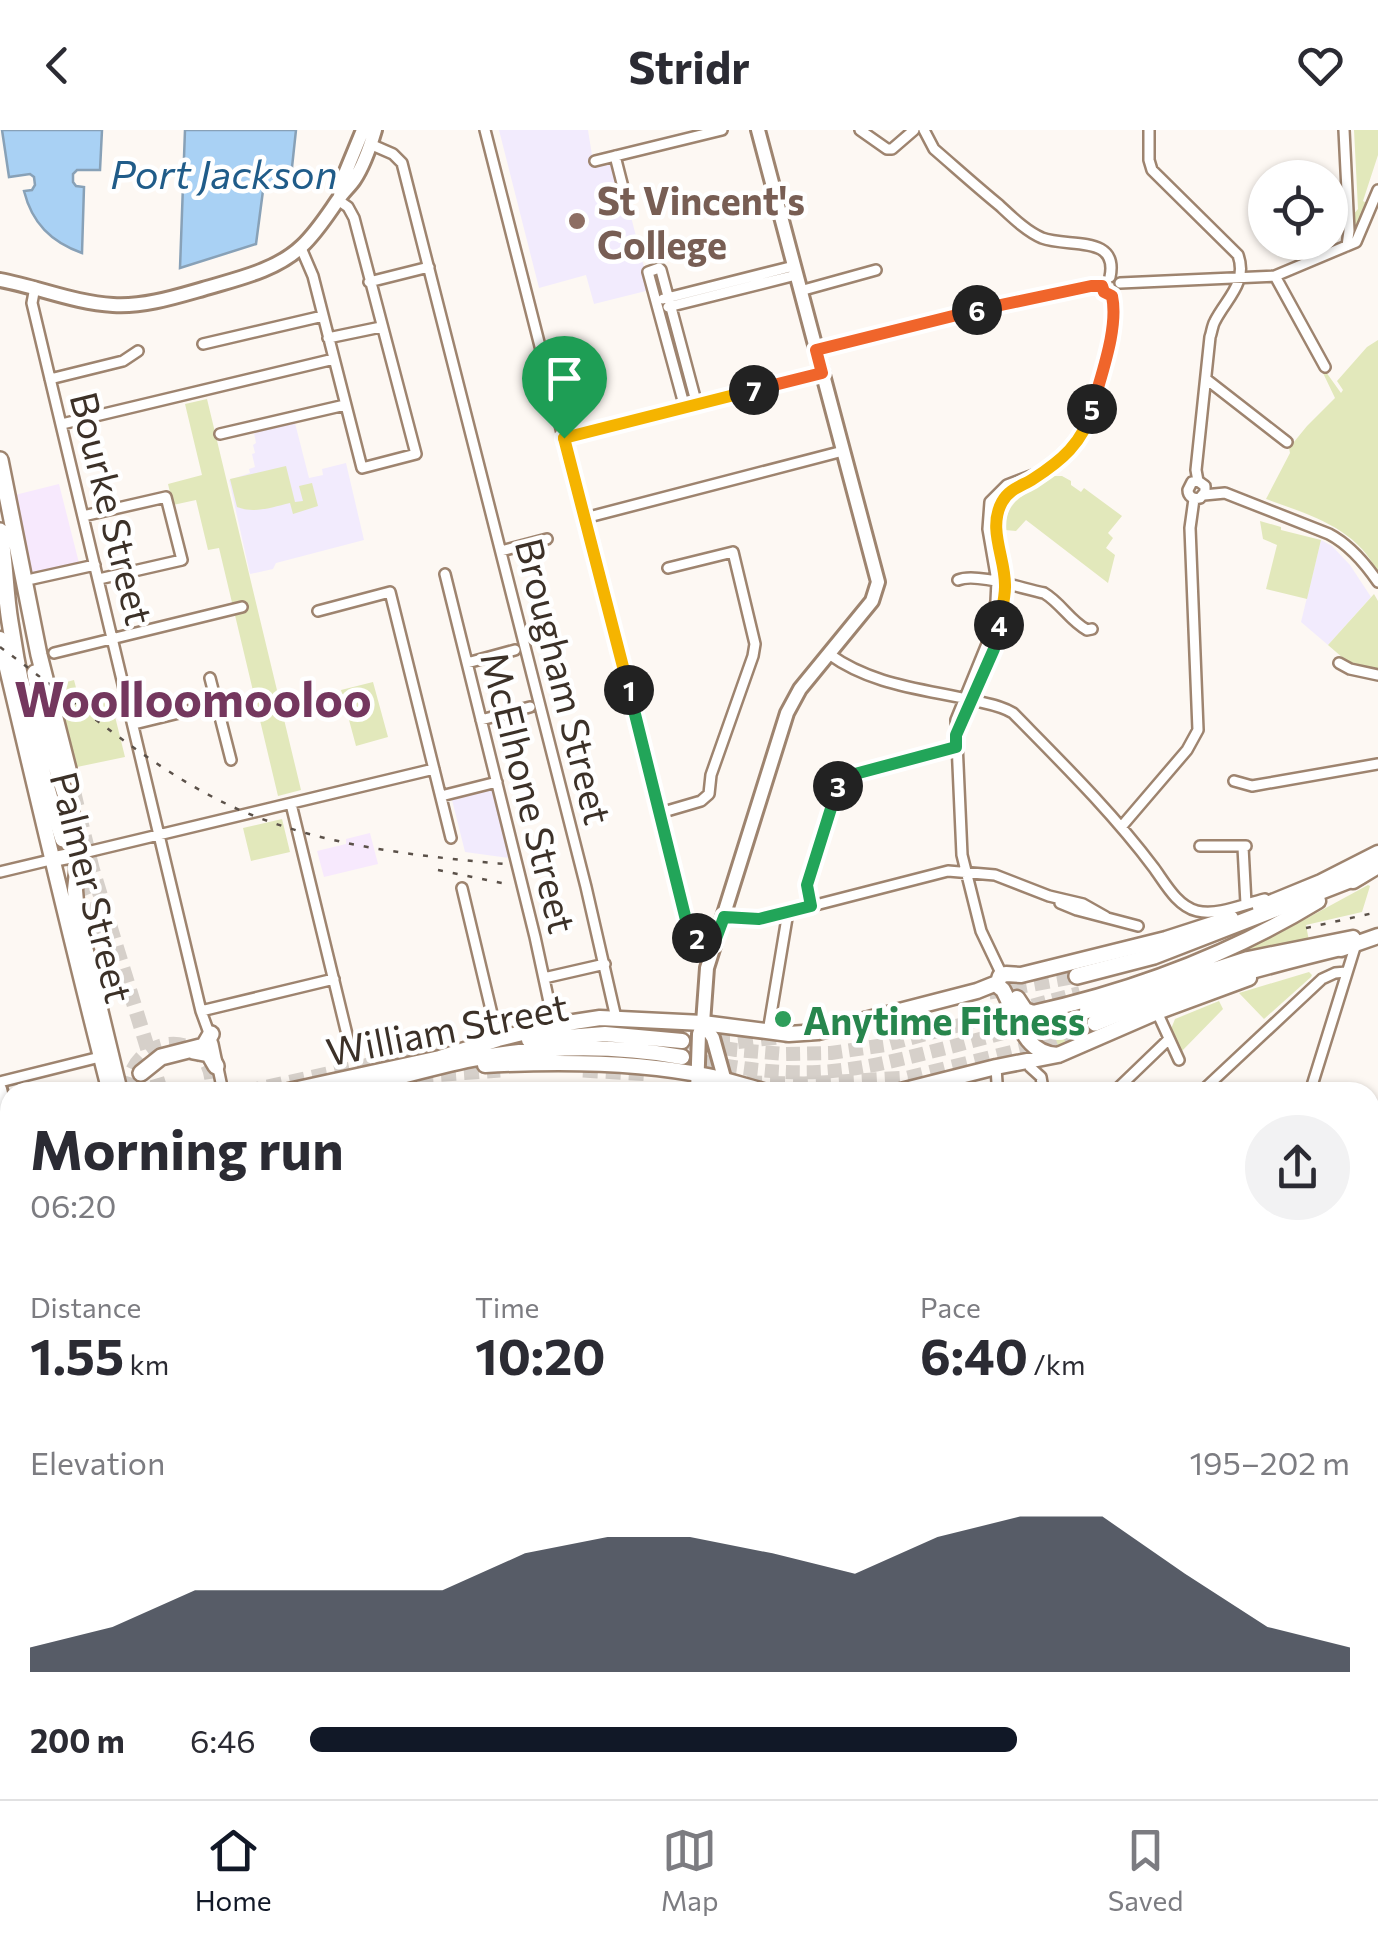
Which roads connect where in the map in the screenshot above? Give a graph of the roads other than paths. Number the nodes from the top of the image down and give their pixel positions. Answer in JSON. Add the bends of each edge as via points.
{"nodes":[{"id":1,"x":363,"y":130,"type":"edge"},
{"id":2,"x":485,"y":130,"type":"edge"},
{"id":3,"x":722,"y":130,"type":"edge"},
{"id":4,"x":758,"y":130,"type":"edge"},
{"id":5,"x":860,"y":130,"type":"edge"},
{"id":6,"x":914,"y":130,"type":"edge"},
{"id":7,"x":924,"y":130,"type":"edge"},
{"id":8,"x":1149,"y":130,"type":"edge"},
{"id":9,"x":1344,"y":130,"type":"edge"},
{"id":10,"x":373,"y":137,"type":"edge"},
{"id":11,"x":615,"y":156,"type":"junction"},
{"id":12,"x":1346,"y":160,"type":"edge"},
{"id":13,"x":595,"y":161,"type":"dead end"},
{"id":14,"x":1378,"y":190,"type":"edge"},
{"id":15,"x":340,"y":198,"type":"junction"},
{"id":16,"x":617,"y":207,"type":"dead end"},
{"id":17,"x":1348,"y":210,"type":"edge"},
{"id":18,"x":1348,"y":238,"type":"edge"},
{"id":19,"x":1348,"y":246,"type":"edge"},
{"id":20,"x":301,"y":248,"type":"junction"},
{"id":21,"x":1316,"y":260,"type":"edge"},
{"id":22,"x":429,"y":266,"type":"junction"},
{"id":23,"x":795,"y":270,"type":"junction"},
{"id":24,"x":876,"y":270,"type":"dead end"},
{"id":25,"x":1275,"y":276,"type":"junction"},
{"id":26,"x":1110,"y":277,"type":"junction"},
{"id":27,"x":1240,"y":278,"type":"junction"},
{"id":28,"x":4,"y":282,"type":"edge"},
{"id":29,"x":369,"y":282,"type":"junction"},
{"id":30,"x":1120,"y":283,"type":"junction"},
{"id":31,"x":1102,"y":286,"type":"junction"},
{"id":32,"x":35,"y":287,"type":"junction"},
{"id":33,"x":800,"y":291,"type":"junction"},
{"id":34,"x":1112,"y":296,"type":"junction"},
{"id":35,"x":670,"y":302,"type":"junction"},
{"id":36,"x":657,"y":305,"type":"junction"},
{"id":37,"x":323,"y":316,"type":"junction"},
{"id":38,"x":382,"y":327,"type":"junction"},
{"id":39,"x":328,"y":338,"type":"junction"},
{"id":40,"x":202,"y":344,"type":"dead end"},
{"id":41,"x":816,"y":350,"type":"junction"},
{"id":42,"x":138,"y":351,"type":"dead end"},
{"id":43,"x":334,"y":360,"type":"junction"},
{"id":44,"x":1325,"y":367,"type":"dead end"},
{"id":45,"x":822,"y":373,"type":"junction"},
{"id":46,"x":50,"y":379,"type":"junction"},
{"id":47,"x":1206,"y":379,"type":"junction"},
{"id":48,"x":346,"y":405,"type":"junction"},
{"id":49,"x":697,"y":405,"type":"junction"},
{"id":50,"x":685,"y":408,"type":"junction"},
{"id":51,"x":62,"y":424,"type":"junction"},
{"id":52,"x":220,"y":434,"type":"dead end"},
{"id":53,"x":564,"y":438,"type":"junction"},
{"id":54,"x":1287,"y":442,"type":"dead end"},
{"id":55,"x":843,"y":451,"type":"junction"},
{"id":56,"x":0,"y":460,"type":"edge"},
{"id":57,"x":1199,"y":497,"type":"junction"},
{"id":58,"x":83,"y":516,"type":"junction"},
{"id":59,"x":585,"y":518,"type":"junction"},
{"id":60,"x":0,"y":530,"type":"edge"},
{"id":61,"x":547,"y":539,"type":"dead end"},
{"id":62,"x":501,"y":551,"type":"junction"},
{"id":63,"x":95,"y":565,"type":"junction"},
{"id":64,"x":668,"y":568,"type":"dead end"},
{"id":65,"x":445,"y":574,"type":"dead end"},
{"id":66,"x":99,"y":579,"type":"junction"},
{"id":67,"x":32,"y":580,"type":"dead end"},
{"id":68,"x":958,"y":580,"type":"dead end"},
{"id":69,"x":1378,"y":582,"type":"edge"},
{"id":70,"x":1001,"y":583,"type":"junction"},
{"id":71,"x":242,"y":607,"type":"dead end"},
{"id":72,"x":318,"y":611,"type":"dead end"},
{"id":73,"x":1092,"y":628,"type":"dead end"},
{"id":74,"x":113,"y":638,"type":"junction"},
{"id":75,"x":0,"y":639,"type":"edge"},
{"id":76,"x":36,"y":640,"type":"junction"},
{"id":77,"x":514,"y":650,"type":"dead end"},
{"id":78,"x":54,"y":654,"type":"dead end"},
{"id":79,"x":828,"y":654,"type":"junction"},
{"id":80,"x":467,"y":662,"type":"junction"},
{"id":81,"x":1339,"y":663,"type":"dead end"},
{"id":82,"x":1378,"y":675,"type":"edge"},
{"id":83,"x":210,"y":678,"type":"dead end"},
{"id":84,"x":967,"y":699,"type":"junction"},
{"id":85,"x":216,"y":704,"type":"junction"},
{"id":86,"x":530,"y":707,"type":"dead end"},
{"id":87,"x":482,"y":720,"type":"junction"},
{"id":88,"x":134,"y":724,"type":"junction"},
{"id":89,"x":956,"y":747,"type":"junction"},
{"id":90,"x":231,"y":760,"type":"dead end"},
{"id":91,"x":1378,"y":764,"type":"edge"},
{"id":92,"x":68,"y":769,"type":"tunnel mouth"},
{"id":93,"x":434,"y":769,"type":"junction"},
{"id":94,"x":1234,"y":780,"type":"dead end"},
{"id":95,"x":497,"y":782,"type":"junction"},
{"id":96,"x":442,"y":796,"type":"junction"},
{"id":97,"x":291,"y":804,"type":"junction"},
{"id":98,"x":660,"y":813,"type":"junction"},
{"id":99,"x":1122,"y":826,"type":"junction"},
{"id":100,"x":160,"y":836,"type":"junction"},
{"id":101,"x":451,"y":838,"type":"dead end"},
{"id":102,"x":62,"y":840,"type":"tunnel mouth"},
{"id":103,"x":1200,"y":846,"type":"dead end"},
{"id":104,"x":79,"y":854,"type":"junction"},
{"id":105,"x":1378,"y":854,"type":"edge"},
{"id":106,"x":54,"y":859,"type":"junction"},
{"id":107,"x":1378,"y":866,"type":"edge"},
{"id":108,"x":0,"y":872,"type":"edge"},
{"id":109,"x":966,"y":872,"type":"junction"},
{"id":110,"x":1336,"y":875,"type":"junction"},
{"id":111,"x":1360,"y":876,"type":"junction"},
{"id":112,"x":462,"y":888,"type":"dead end"},
{"id":113,"x":1318,"y":901,"type":"junction"},
{"id":114,"x":1246,"y":904,"type":"junction"},
{"id":115,"x":811,"y":906,"type":"junction"},
{"id":116,"x":788,"y":912,"type":"junction"},
{"id":117,"x":724,"y":917,"type":"junction"},
{"id":118,"x":1138,"y":926,"type":"dead end"},
{"id":119,"x":1378,"y":935,"type":"edge"},
{"id":120,"x":714,"y":944,"type":"junction"},
{"id":121,"x":1354,"y":945,"type":"junction"},
{"id":122,"x":605,"y":964,"type":"junction"},
{"id":123,"x":1346,"y":972,"type":"junction"},
{"id":124,"x":544,"y":978,"type":"junction"},
{"id":125,"x":334,"y":979,"type":"junction"},
{"id":126,"x":1007,"y":984,"type":"junction"},
{"id":127,"x":1078,"y":985,"type":"joint"},
{"id":128,"x":201,"y":1012,"type":"junction"},
{"id":129,"x":1157,"y":1012,"type":"junction"},
{"id":130,"x":1091,"y":1017,"type":"joint"},
{"id":131,"x":616,"y":1018,"type":"junction"},
{"id":132,"x":554,"y":1026,"type":"junction"},
{"id":133,"x":706,"y":1026,"type":"junction"},
{"id":134,"x":209,"y":1028,"type":"junction"},
{"id":135,"x":768,"y":1032,"type":"junction"},
{"id":136,"x":498,"y":1039,"type":"junction"},
{"id":137,"x":1169,"y":1039,"type":"junction"},
{"id":138,"x":186,"y":1050,"type":"junction"},
{"id":139,"x":351,"y":1051,"type":"dead end"},
{"id":140,"x":1033,"y":1056,"type":"junction"},
{"id":141,"x":100,"y":1057,"type":"junction"},
{"id":142,"x":440,"y":1058,"type":"junction"},
{"id":143,"x":1179,"y":1060,"type":"dead end"},
{"id":144,"x":216,"y":1066,"type":"junction"},
{"id":145,"x":630,"y":1066,"type":"junction"},
{"id":146,"x":996,"y":1067,"type":"junction"},
{"id":147,"x":424,"y":1071,"type":"junction"},
{"id":148,"x":142,"y":1073,"type":"tunnel mouth"},
{"id":149,"x":703,"y":1075,"type":"junction"},
{"id":150,"x":11,"y":1082,"type":"edge"},
{"id":151,"x":107,"y":1082,"type":"edge"},
{"id":152,"x":118,"y":1082,"type":"edge"},
{"id":153,"x":220,"y":1082,"type":"edge"},
{"id":154,"x":330,"y":1082,"type":"edge"},
{"id":155,"x":379,"y":1082,"type":"edge"},
{"id":156,"x":629,"y":1082,"type":"edge"},
{"id":157,"x":701,"y":1082,"type":"edge"},
{"id":158,"x":718,"y":1082,"type":"edge"},
{"id":159,"x":725,"y":1082,"type":"edge"},
{"id":160,"x":937,"y":1082,"type":"edge"},
{"id":161,"x":997,"y":1082,"type":"edge"},
{"id":162,"x":1042,"y":1082,"type":"edge"},
{"id":163,"x":1124,"y":1082,"type":"edge"},
{"id":164,"x":1212,"y":1082,"type":"edge"},
{"id":165,"x":1313,"y":1082,"type":"edge"}],
"edges":[{"from":1,"to":15,"type":"street"},
{"from":2,"to":53,"type":"street"},
{"from":3,"to":11,"type":"street"},
{"from":4,"to":23,"type":"street"},
{"from":5,"to":6,"type":"street","via":[[886,149]]},
{"from":7,"to":26,"type":"street","via":[[934,149],[1036,235],[1106,252]]},
{"from":8,"to":27,"type":"street","via":[[1152,170],[1238,255]]},
{"from":9,"to":12,"type":"street"},
{"from":10,"to":15,"type":"street"},
{"from":10,"to":22,"type":"street","name":"Brougham Street","via":[[400,160]]},
{"from":11,"to":13,"type":"street"},
{"from":11,"to":16,"type":"street","via":[[626,199]]},
{"from":14,"to":19,"type":"street","via":[[1356,242]]},
{"from":15,"to":20,"type":"street"},
{"from":15,"to":29,"type":"street","via":[[354,218]]},
{"from":17,"to":18,"type":"street"},
{"from":20,"to":32,"type":"street","via":[[251,274],[138,304],[94,304]]},
{"from":20,"to":37,"type":"street"},
{"from":21,"to":25,"type":"street"},
{"from":22,"to":29,"type":"street"},
{"from":22,"to":62,"type":"street","name":"Brougham Street"},
{"from":23,"to":33,"type":"street"},
{"from":23,"to":35,"type":"street"},
{"from":24,"to":33,"type":"street"},
{"from":25,"to":27,"type":"street"},
{"from":25,"to":44,"type":"street"},
{"from":26,"to":30,"type":"street"},
{"from":26,"to":31,"type":"street"},
{"from":27,"to":30,"type":"street"},
{"from":27,"to":47,"type":"street","via":[[1215,320]]},
{"from":28,"to":32,"type":"street"},
{"from":29,"to":38,"type":"street"},
{"from":30,"to":34,"type":"street"},
{"from":31,"to":34,"type":"street"},
{"from":31,"to":41,"type":"street"},
{"from":32,"to":46,"type":"street","name":"Bourke Street","via":[[32,304]]},
{"from":33,"to":41,"type":"street"},
{"from":34,"to":70,"type":"street","via":[[1109,344],[1082,437],[1044,472],[1007,485],[995,503],[988,529]]},
{"from":35,"to":36,"type":"street"},
{"from":35,"to":36,"type":"street","via":[[659,268],[648,272]]},
{"from":35,"to":49,"type":"street"},
{"from":36,"to":50,"type":"street"},
{"from":37,"to":39,"type":"street"},
{"from":37,"to":40,"type":"street"},
{"from":38,"to":39,"type":"street"},
{"from":38,"to":48,"type":"street","via":[[416,454],[362,468]]},
{"from":39,"to":43,"type":"street"},
{"from":41,"to":45,"type":"street"},
{"from":42,"to":46,"type":"street","via":[[124,361]]},
{"from":43,"to":48,"type":"street"},
{"from":43,"to":51,"type":"street"},
{"from":45,"to":49,"type":"street"},
{"from":45,"to":55,"type":"street"},
{"from":46,"to":51,"type":"street","name":"Bourke Street"},
{"from":47,"to":54,"type":"street"},
{"from":47,"to":57,"type":"street","via":[[1198,481],[1188,490]]},
{"from":48,"to":52,"type":"street"},
{"from":49,"to":50,"type":"street"},
{"from":50,"to":53,"type":"street"},
{"from":51,"to":58,"type":"street","name":"Bourke Street"},
{"from":53,"to":59,"type":"street"},
{"from":55,"to":59,"type":"street"},
{"from":55,"to":79,"type":"street","via":[[878,582],[872,601]]},
{"from":56,"to":76,"type":"highway"},
{"from":57,"to":69,"type":"street","via":[[1225,493],[1342,540]]},
{"from":57,"to":99,"type":"street","via":[[1190,516],[1198,730]]},
{"from":58,"to":63,"type":"street","name":"Bourke Street"},
{"from":58,"to":66,"type":"street","via":[[166,497],[182,560]]},
{"from":59,"to":98,"type":"street"},
{"from":60,"to":102,"type":"highway","via":[[21,683]]},
{"from":61,"to":62,"type":"street"},
{"from":62,"to":122,"type":"street","name":"Brougham Street"},
{"from":63,"to":66,"type":"street","name":"Bourke Street"},
{"from":63,"to":67,"type":"street"},
{"from":64,"to":98,"type":"street","via":[[733,552],[755,644],[709,794]]},
{"from":65,"to":80,"type":"street","name":"McElhone Street"},
{"from":66,"to":74,"type":"street","name":"Bourke Street"},
{"from":68,"to":70,"type":"street"},
{"from":70,"to":73,"type":"street","via":[[1047,595],[1074,622]]},
{"from":70,"to":84,"type":"street"},
{"from":71,"to":74,"type":"street"},
{"from":72,"to":93,"type":"street","via":[[390,592]]},
{"from":74,"to":78,"type":"street"},
{"from":74,"to":88,"type":"street","name":"Bourke Street"},
{"from":75,"to":106,"type":"main road","name":"Palmer Street"},
{"from":76,"to":92,"type":"highway"},
{"from":76,"to":104,"type":"highway","via":[[42,720]]},
{"from":77,"to":80,"type":"street"},
{"from":79,"to":84,"type":"street","via":[[882,682]]},
{"from":79,"to":117,"type":"street","via":[[787,714]]},
{"from":80,"to":87,"type":"street","name":"McElhone Street"},
{"from":81,"to":82,"type":"street"},
{"from":83,"to":85,"type":"street"},
{"from":84,"to":89,"type":"street","via":[[956,720]]},
{"from":84,"to":99,"type":"street","via":[[1013,713]]},
{"from":85,"to":88,"type":"street"},
{"from":85,"to":90,"type":"street"},
{"from":86,"to":87,"type":"street"},
{"from":87,"to":95,"type":"street","name":"McElhone Street"},
{"from":88,"to":100,"type":"street","name":"Bourke Street"},
{"from":89,"to":109,"type":"street"},
{"from":89,"to":115,"type":"street","via":[[840,778],[807,885]]},
{"from":91,"to":94,"type":"street","via":[[1252,786]]},
{"from":93,"to":96,"type":"street"},
{"from":93,"to":97,"type":"street"},
{"from":95,"to":96,"type":"street"},
{"from":95,"to":124,"type":"street","name":"McElhone Street"},
{"from":96,"to":101,"type":"street"},
{"from":97,"to":100,"type":"street"},
{"from":97,"to":125,"type":"street"},
{"from":98,"to":120,"type":"street","via":[[688,928]]},
{"from":99,"to":114,"type":"street","via":[[1180,901],[1216,912]]},
{"from":100,"to":104,"type":"street"},
{"from":100,"to":128,"type":"street","name":"Bourke Street"},
{"from":103,"to":114,"type":"street","via":[[1244,846]]},
{"from":104,"to":106,"type":"main road"},
{"from":104,"to":152,"type":"main road","name":"Palmer Street","via":[[77,914]]},
{"from":105,"to":110,"type":"main road"},
{"from":106,"to":108,"type":"street"},
{"from":106,"to":141,"type":"main road","name":"Palmer Street"},
{"from":107,"to":111,"type":"main road"},
{"from":109,"to":115,"type":"street"},
{"from":109,"to":118,"type":"street","via":[[990,874]]},
{"from":109,"to":126,"type":"street","via":[[982,931]]},
{"from":110,"to":114,"type":"street"},
{"from":110,"to":126,"type":"main road","via":[[1208,927]]},
{"from":111,"to":113,"type":"main road"},
{"from":111,"to":127,"type":"highway"},
{"from":112,"to":136,"type":"street"},
{"from":113,"to":126,"type":"main road","via":[[1240,944],[1035,1013],[1025,1010]]},
{"from":113,"to":127,"type":"main road","via":[[1220,943]]},
{"from":115,"to":116,"type":"street"},
{"from":116,"to":117,"type":"street"},
{"from":116,"to":135,"type":"street"},
{"from":117,"to":120,"type":"street"},
{"from":119,"to":121,"type":"main road"},
{"from":119,"to":130,"type":"main road","via":[[1248,959]]},
{"from":120,"to":133,"type":"street"},
{"from":121,"to":123,"type":"street"},
{"from":121,"to":129,"type":"main road"},
{"from":121,"to":130,"type":"highway"},
{"from":122,"to":124,"type":"street"},
{"from":122,"to":131,"type":"street","name":"Brougham Street"},
{"from":123,"to":164,"type":"street","via":[[1322,979]]},
{"from":123,"to":165,"type":"street"},
{"from":124,"to":132,"type":"street","name":"McElhone Street"},
{"from":125,"to":128,"type":"street"},
{"from":125,"to":139,"type":"street"},
{"from":126,"to":135,"type":"main road","via":[[832,1030]]},
{"from":126,"to":140,"type":"main road"},
{"from":126,"to":140,"type":"main road","via":[[1038,1042]]},
{"from":128,"to":134,"type":"street","name":"Bourke Street"},
{"from":129,"to":137,"type":"street"},
{"from":129,"to":140,"type":"main road","via":[[1058,1055]]},
{"from":131,"to":132,"type":"main road"},
{"from":131,"to":133,"type":"main road"},
{"from":132,"to":136,"type":"main road"},
{"from":133,"to":135,"type":"main road"},
{"from":133,"to":149,"type":"street","via":[[699,1034]]},
{"from":133,"to":159,"type":"street"},
{"from":134,"to":138,"type":"highway","via":[[206,1044]]},
{"from":134,"to":144,"type":"street","name":"Bourke Street"},
{"from":136,"to":142,"type":"main road"},
{"from":137,"to":143,"type":"street"},
{"from":137,"to":163,"type":"street"},
{"from":138,"to":144,"type":"highway","via":[[209,1054]]},
{"from":138,"to":148,"type":"highway","via":[[156,1060]]},
{"from":140,"to":146,"type":"main road"},
{"from":140,"to":162,"type":"street","via":[[1030,1066]]},
{"from":141,"to":150,"type":"street"},
{"from":141,"to":151,"type":"main road","name":"Palmer Street"},
{"from":142,"to":147,"type":"main road","name":"William Street","via":[[568,1035],[631,1035],[682,1049],[554,1050]]},
{"from":142,"to":154,"type":"main road","name":"William Street"},
{"from":144,"to":153,"type":"street","name":"Bourke Street"},
{"from":145,"to":147,"type":"main road"},
{"from":145,"to":149,"type":"main road"},
{"from":145,"to":156,"type":"street"},
{"from":146,"to":160,"type":"main road"},
{"from":146,"to":161,"type":"street"},
{"from":147,"to":155,"type":"main road","name":"William Street"},
{"from":149,"to":157,"type":"street"},
{"from":149,"to":158,"type":"main road"}]}
